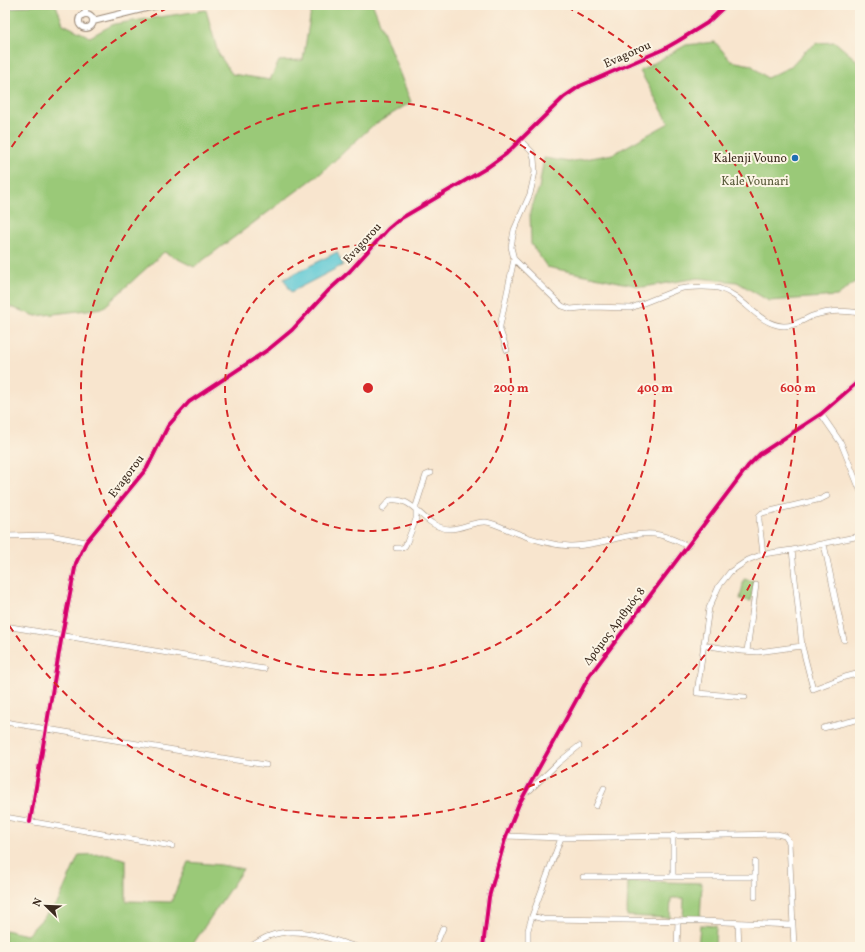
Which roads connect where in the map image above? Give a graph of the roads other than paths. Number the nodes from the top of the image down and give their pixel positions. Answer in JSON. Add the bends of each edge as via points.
{"nodes":[{"id":1,"x":35,"y":5,"type":"edge"},
{"id":2,"x":84,"y":5,"type":"edge"},
{"id":3,"x":158,"y":5,"type":"edge"},
{"id":4,"x":726,"y":5,"type":"edge"},
{"id":5,"x":5,"y":6,"type":"edge"},
{"id":6,"x":85,"y":14,"type":"junction"},
{"id":7,"x":93,"y":21,"type":"junction"},
{"id":8,"x":520,"y":140,"type":"junction"},
{"id":9,"x":514,"y":259,"type":"junction"},
{"id":10,"x":860,"y":313,"type":"edge"},
{"id":11,"x":507,"y":350,"type":"dead end"},
{"id":12,"x":860,"y":380,"type":"edge"},
{"id":13,"x":821,"y":414,"type":"junction"},
{"id":14,"x":431,"y":473,"type":"dead end"},
{"id":15,"x":860,"y":490,"type":"edge"},
{"id":16,"x":827,"y":496,"type":"dead end"},
{"id":17,"x":382,"y":509,"type":"dead end"},
{"id":18,"x":416,"y":509,"type":"junction"},
{"id":19,"x":5,"y":536,"type":"edge"},
{"id":20,"x":860,"y":536,"type":"edge"},
{"id":21,"x":86,"y":542,"type":"junction"},
{"id":22,"x":824,"y":544,"type":"junction"},
{"id":23,"x":688,"y":546,"type":"junction"},
{"id":24,"x":396,"y":548,"type":"dead end"},
{"id":25,"x":792,"y":550,"type":"junction"},
{"id":26,"x":763,"y":554,"type":"junction"},
{"id":27,"x":756,"y":585,"type":"dead end"},
{"id":28,"x":5,"y":626,"type":"edge"},
{"id":29,"x":62,"y":635,"type":"junction"},
{"id":30,"x":844,"y":640,"type":"dead end"},
{"id":31,"x":703,"y":645,"type":"junction"},
{"id":32,"x":802,"y":646,"type":"junction"},
{"id":33,"x":747,"y":651,"type":"junction"},
{"id":34,"x":264,"y":669,"type":"dead end"},
{"id":35,"x":860,"y":673,"type":"edge"},
{"id":36,"x":745,"y":697,"type":"dead end"},
{"id":37,"x":860,"y":719,"type":"edge"},
{"id":38,"x":5,"y":722,"type":"edge"},
{"id":39,"x":47,"y":728,"type":"junction"},
{"id":40,"x":823,"y":728,"type":"dead end"},
{"id":41,"x":579,"y":746,"type":"dead end"},
{"id":42,"x":266,"y":765,"type":"dead end"},
{"id":43,"x":604,"y":788,"type":"dead end"},
{"id":44,"x":525,"y":792,"type":"junction"},
{"id":45,"x":596,"y":806,"type":"dead end"},
{"id":46,"x":5,"y":818,"type":"edge"},
{"id":47,"x":30,"y":822,"type":"junction"},
{"id":48,"x":673,"y":835,"type":"junction"},
{"id":49,"x":506,"y":836,"type":"junction"},
{"id":50,"x":561,"y":838,"type":"junction"},
{"id":51,"x":172,"y":846,"type":"dead end"},
{"id":52,"x":754,"y":862,"type":"dead end"},
{"id":53,"x":583,"y":877,"type":"dead end"},
{"id":54,"x":673,"y":877,"type":"junction"},
{"id":55,"x":755,"y":877,"type":"junction"},
{"id":56,"x":754,"y":897,"type":"dead end"},
{"id":57,"x":532,"y":916,"type":"junction"},
{"id":58,"x":678,"y":921,"type":"junction"},
{"id":59,"x":738,"y":923,"type":"junction"},
{"id":60,"x":792,"y":925,"type":"junction"},
{"id":61,"x":443,"y":928,"type":"dead end"},
{"id":62,"x":250,"y":947,"type":"edge"},
{"id":63,"x":357,"y":947,"type":"edge"},
{"id":64,"x":435,"y":947,"type":"edge"},
{"id":65,"x":483,"y":947,"type":"edge"},
{"id":66,"x":528,"y":947,"type":"edge"},
{"id":67,"x":677,"y":947,"type":"edge"},
{"id":68,"x":739,"y":947,"type":"edge"},
{"id":69,"x":794,"y":947,"type":"edge"}],
"edges":[{"from":1,"to":5,"type":"street"},
{"from":2,"to":6,"type":"street"},
{"from":3,"to":7,"type":"main road"},
{"from":4,"to":8,"type":"street","name":"Evagorou","via":[[707,23],[664,49],[580,86],[564,97]]},
{"from":6,"to":7,"type":"main road"},
{"from":6,"to":7,"type":"main road","via":[[79,19],[82,27],[88,28]]},
{"from":8,"to":9,"type":"street","via":[[532,152],[535,172],[530,194],[514,230]]},
{"from":8,"to":21,"type":"street","name":"Evagorou","via":[[485,170],[400,219],[328,290],[292,330],[269,349],[189,402],[168,426],[147,468]]},
{"from":9,"to":10,"type":"street","via":[[568,309],[631,308],[687,287],[720,288],[764,320],[784,326],[821,313]]},
{"from":9,"to":11,"type":"street","via":[[500,326]]},
{"from":12,"to":13,"type":"street","name":"Δρόμος Αριθμός 8"},
{"from":13,"to":15,"type":"street","via":[[841,443]]},
{"from":13,"to":23,"type":"street","name":"Δρόμος Αριθμός 8","via":[[760,454],[748,466]]},
{"from":14,"to":18,"type":"street","via":[[426,475]]},
{"from":16,"to":26,"type":"street","via":[[762,513],[758,520]]},
{"from":17,"to":18,"type":"street","via":[[390,500],[411,504]]},
{"from":18,"to":23,"type":"street","via":[[426,520],[442,528],[458,528],[485,522],[532,539],[560,545],[581,545],[653,534]]},
{"from":18,"to":24,"type":"street","via":[[416,519],[405,546]]},
{"from":19,"to":21,"type":"street","via":[[50,535]]},
{"from":20,"to":22,"type":"street"},
{"from":21,"to":29,"type":"street","name":"Evagorou","via":[[76,563]]},
{"from":22,"to":25,"type":"street"},
{"from":22,"to":30,"type":"street"},
{"from":23,"to":44,"type":"street","name":"Δρόμος Αριθμός 8","via":[[590,675]]},
{"from":25,"to":26,"type":"street"},
{"from":25,"to":32,"type":"street"},
{"from":26,"to":31,"type":"street","via":[[730,572],[719,586],[709,608]]},
{"from":27,"to":33,"type":"street"},
{"from":28,"to":29,"type":"street"},
{"from":29,"to":34,"type":"street"},
{"from":29,"to":39,"type":"street","name":"Evagorou"},
{"from":31,"to":33,"type":"street"},
{"from":31,"to":36,"type":"street","via":[[697,693]]},
{"from":32,"to":33,"type":"street"},
{"from":32,"to":35,"type":"street","via":[[813,689]]},
{"from":37,"to":40,"type":"street"},
{"from":38,"to":39,"type":"street"},
{"from":39,"to":42,"type":"street"},
{"from":39,"to":47,"type":"street","name":"Evagorou"},
{"from":41,"to":44,"type":"street"},
{"from":43,"to":45,"type":"street"},
{"from":44,"to":49,"type":"street","name":"Δρόμος Αριθμός 8"},
{"from":46,"to":47,"type":"street"},
{"from":47,"to":51,"type":"street"},
{"from":48,"to":50,"type":"street"},
{"from":48,"to":54,"type":"street"},
{"from":48,"to":60,"type":"street","via":[[785,836],[788,842]]},
{"from":49,"to":50,"type":"street"},
{"from":49,"to":65,"type":"street","name":"Δρόμος Αριθμός 8","via":[[488,897]]},
{"from":50,"to":57,"type":"street"},
{"from":52,"to":55,"type":"street"},
{"from":53,"to":54,"type":"street"},
{"from":54,"to":55,"type":"street"},
{"from":55,"to":56,"type":"street"},
{"from":57,"to":58,"type":"street","via":[[543,919]]},
{"from":57,"to":66,"type":"street","via":[[528,930]]},
{"from":58,"to":59,"type":"street"},
{"from":58,"to":67,"type":"street"},
{"from":59,"to":60,"type":"street"},
{"from":59,"to":68,"type":"street"},
{"from":60,"to":69,"type":"street"},
{"from":61,"to":64,"type":"street"},
{"from":62,"to":63,"type":"street","via":[[268,936],[293,931]]}]}
